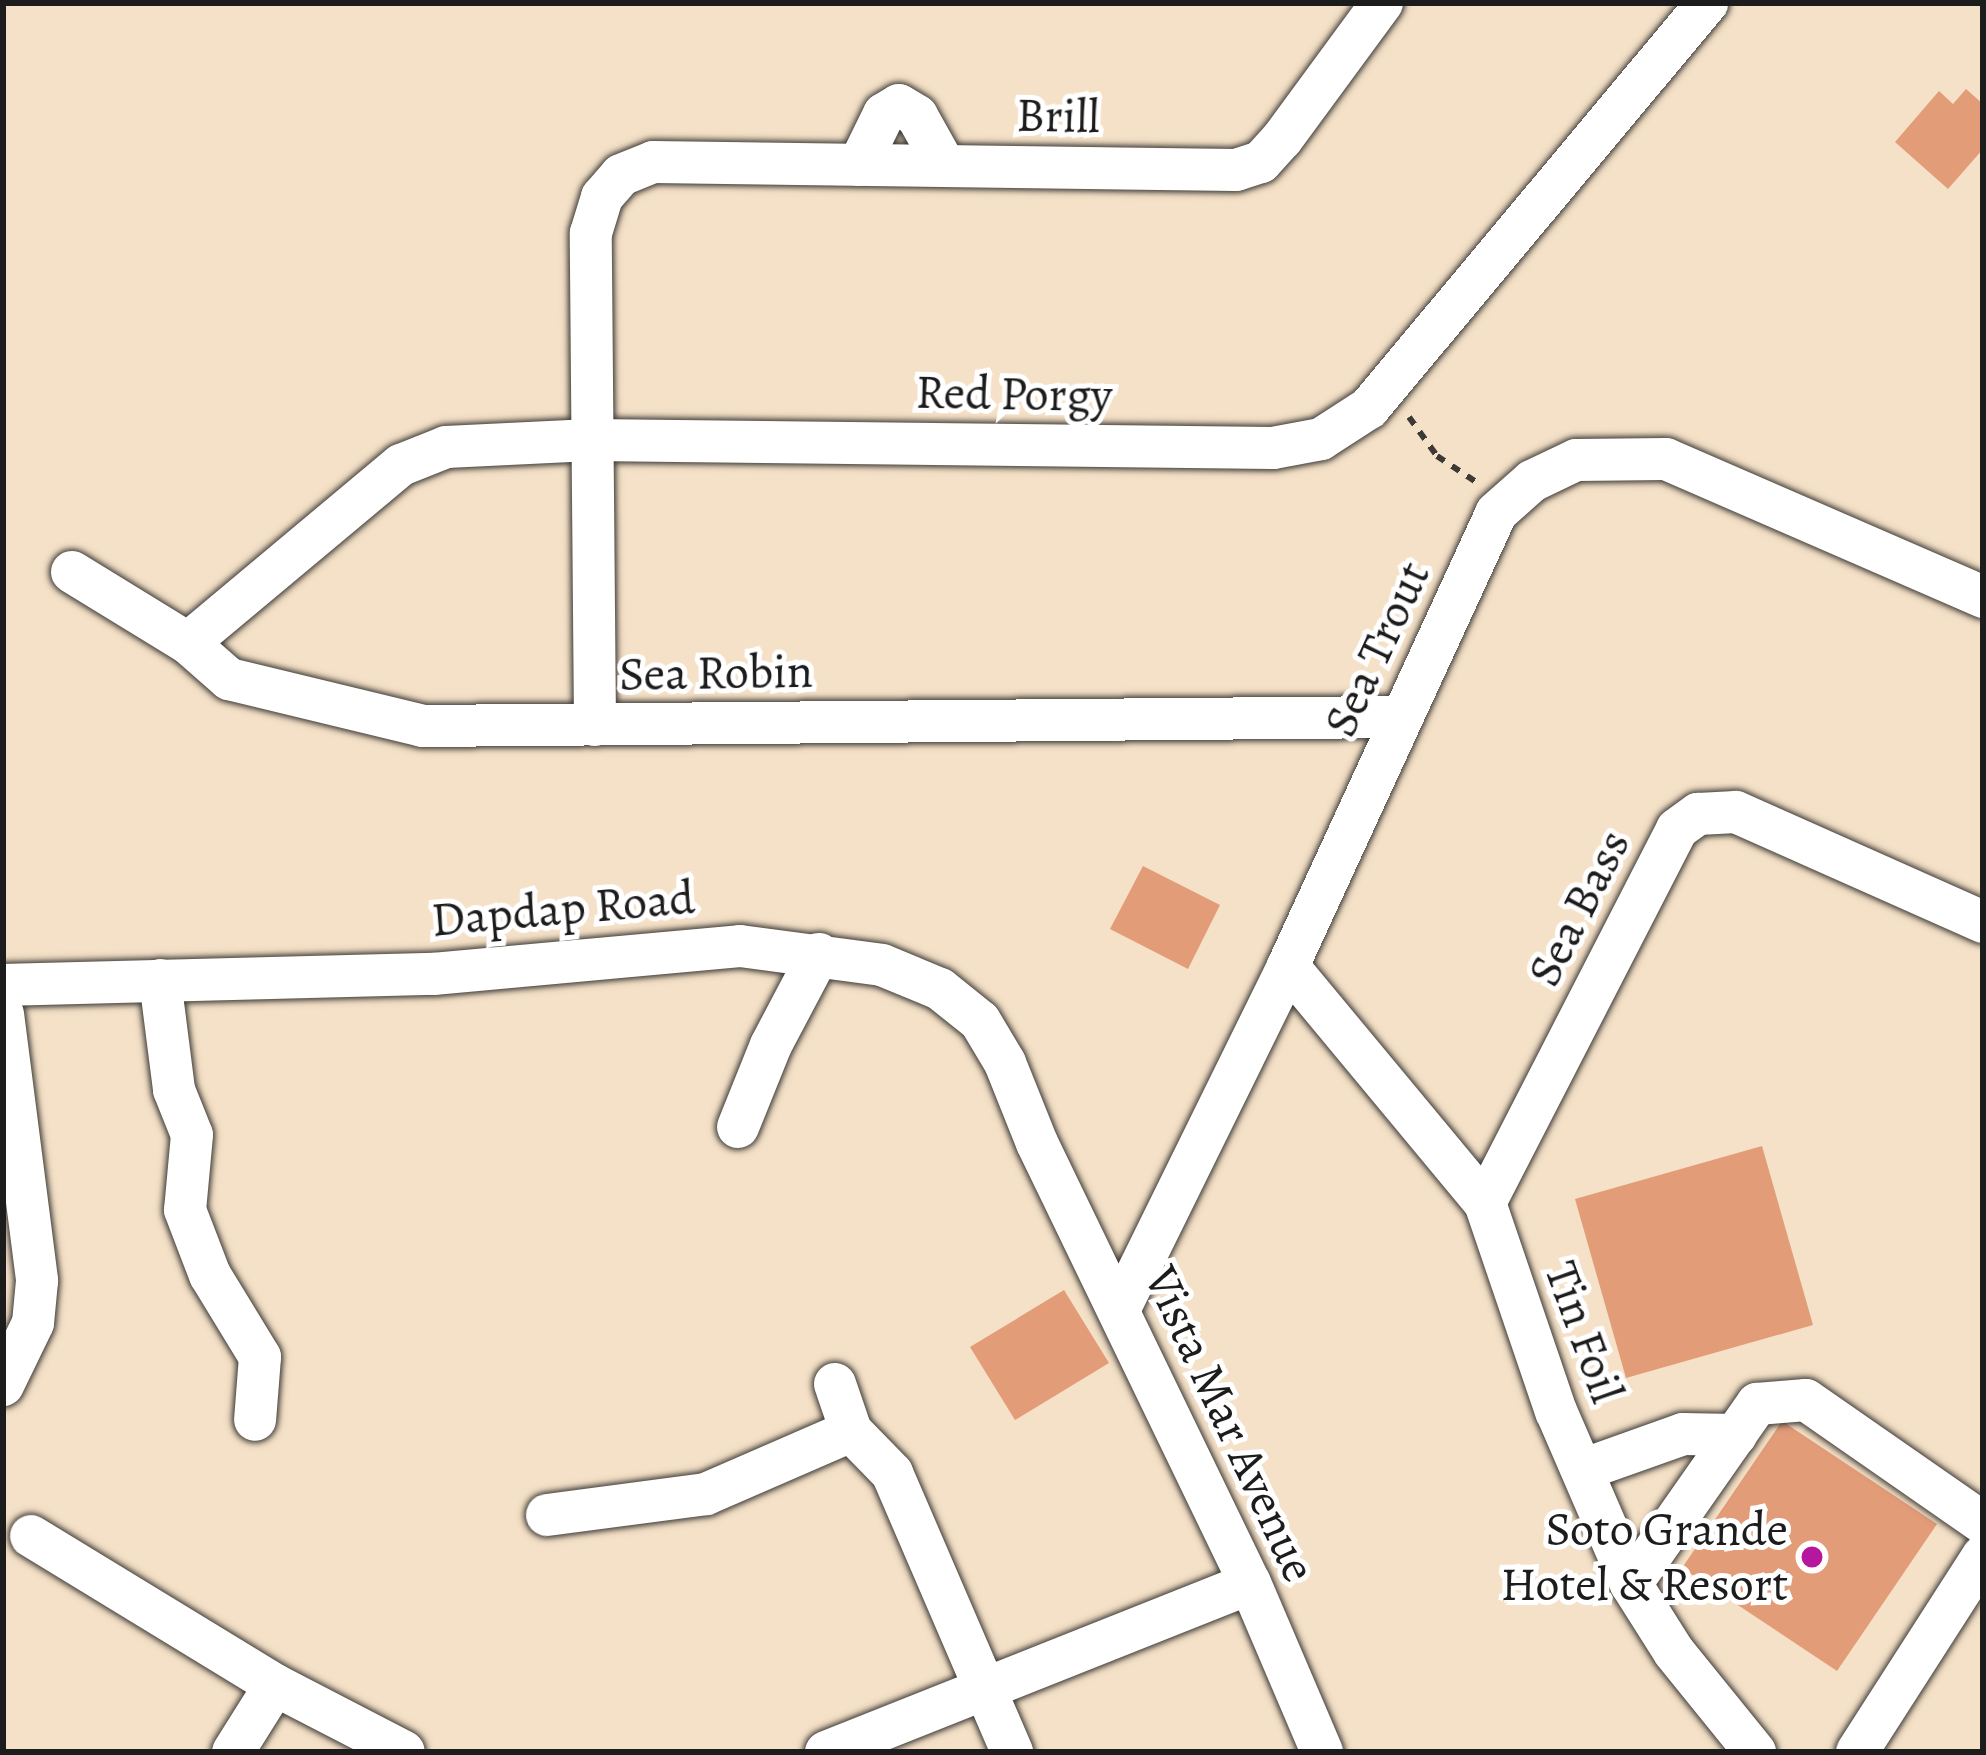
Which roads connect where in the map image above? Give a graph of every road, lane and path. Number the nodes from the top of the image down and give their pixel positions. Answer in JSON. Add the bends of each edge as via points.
{"nodes":[{"id":1,"x":1382,"y":3,"type":"edge"},
{"id":2,"x":1707,"y":3,"type":"edge"},
{"id":3,"x":859,"y":165,"type":"junction"},
{"id":4,"x":945,"y":166,"type":"junction"},
{"id":5,"x":1396,"y":376,"type":"junction"},
{"id":6,"x":591,"y":440,"type":"junction"},
{"id":7,"x":1511,"y":500,"type":"junction"},
{"id":8,"x":72,"y":572,"type":"dead end"},
{"id":9,"x":1983,"y":597,"type":"edge"},
{"id":10,"x":188,"y":643,"type":"junction"},
{"id":11,"x":1400,"y":717,"type":"junction"},
{"id":12,"x":595,"y":725,"type":"junction"},
{"id":13,"x":1983,"y":922,"type":"edge"},
{"id":14,"x":819,"y":954,"type":"junction"},
{"id":15,"x":1288,"y":966,"type":"junction"},
{"id":16,"x":160,"y":980,"type":"junction"},
{"id":17,"x":3,"y":986,"type":"edge"},
{"id":18,"x":3,"y":1014,"type":"edge"},
{"id":19,"x":738,"y":1127,"type":"dead end"},
{"id":20,"x":1037,"y":1143,"type":"joint"},
{"id":21,"x":1485,"y":1203,"type":"junction"},
{"id":22,"x":1120,"y":1308,"type":"junction"},
{"id":23,"x":835,"y":1384,"type":"dead end"},
{"id":24,"x":3,"y":1385,"type":"edge"},
{"id":25,"x":255,"y":1420,"type":"dead end"},
{"id":26,"x":851,"y":1431,"type":"junction"},
{"id":27,"x":1736,"y":1435,"type":"junction"},
{"id":28,"x":1582,"y":1470,"type":"junction"},
{"id":29,"x":547,"y":1515,"type":"dead end"},
{"id":30,"x":1983,"y":1523,"type":"edge"},
{"id":31,"x":32,"y":1536,"type":"dead end"},
{"id":32,"x":1983,"y":1556,"type":"edge"},
{"id":33,"x":1250,"y":1583,"type":"junction"},
{"id":34,"x":1631,"y":1584,"type":"junction"},
{"id":35,"x":275,"y":1685,"type":"junction"},
{"id":36,"x":986,"y":1693,"type":"junction"},
{"id":37,"x":232,"y":1752,"type":"edge"},
{"id":38,"x":404,"y":1752,"type":"edge"},
{"id":39,"x":826,"y":1752,"type":"edge"},
{"id":40,"x":1012,"y":1752,"type":"edge"},
{"id":41,"x":1322,"y":1752,"type":"edge"},
{"id":42,"x":1755,"y":1752,"type":"edge"},
{"id":43,"x":1857,"y":1752,"type":"edge"}],
"edges":[{"from":1,"to":4,"type":"street","name":"Brill","via":[[1262,162],[1236,170]]},
{"from":2,"to":5,"type":"street","name":"Red Porgy"},
{"from":3,"to":4,"type":"street","name":"Brill"},
{"from":3,"to":4,"type":"street","via":[[884,114],[899,105],[917,116]]},
{"from":3,"to":6,"type":"street","name":"Brill","via":[[653,162],[621,175],[602,197],[591,233]]},
{"from":5,"to":6,"type":"street","name":"Red Porgy","via":[[1369,408],[1321,439],[1273,448]]},
{"from":5,"to":7,"type":"path","via":[[1411,421],[1437,456]]},
{"from":6,"to":10,"type":"street","name":"Red Porgy","via":[[421,454]]},
{"from":6,"to":12,"type":"street"},
{"from":7,"to":9,"type":"street","name":"Sea Trout","via":[[1576,460],[1666,459]]},
{"from":7,"to":11,"type":"street","name":"Sea Trout","via":[[1496,513]]},
{"from":8,"to":10,"type":"street","name":"Sea Robin"},
{"from":10,"to":12,"type":"street","name":"Sea Robin","via":[[229,679],[423,726]]},
{"from":11,"to":12,"type":"street","name":"Sea Robin"},
{"from":11,"to":15,"type":"street","name":"Sea Trout"},
{"from":13,"to":21,"type":"street","name":"Sea Bass","via":[[1736,812],[1697,814],[1677,829]]},
{"from":14,"to":16,"type":"street","name":"Dapdap Road","via":[[698,946],[433,974]]},
{"from":14,"to":19,"type":"street"},
{"from":14,"to":20,"type":"street","name":"Dapdap Road","via":[[882,965],[962,1004],[994,1040]]},
{"from":15,"to":21,"type":"street","name":"Tin Foil"},
{"from":15,"to":22,"type":"street","name":"Sea Trout"},
{"from":16,"to":17,"type":"street","name":"Dapdap Road"},
{"from":16,"to":25,"type":"street","via":[[174,1090],[192,1135],[185,1210],[210,1275],[260,1358]]},
{"from":18,"to":24,"type":"street","via":[[37,1281],[34,1323]]},
{"from":20,"to":22,"type":"street","name":"Vista Mar Avenue"},
{"from":21,"to":28,"type":"street","name":"Tin Foil"},
{"from":22,"to":33,"type":"street","name":"Vista Mar Avenue"},
{"from":23,"to":26,"type":"street"},
{"from":26,"to":29,"type":"street","via":[[706,1495]]},
{"from":26,"to":36,"type":"street","via":[[892,1473]]},
{"from":27,"to":28,"type":"street","via":[[1683,1434]]},
{"from":27,"to":30,"type":"street","via":[[1757,1404],[1806,1400]]},
{"from":27,"to":34,"type":"street"},
{"from":28,"to":34,"type":"street","name":"Tin Foil"},
{"from":31,"to":35,"type":"street"},
{"from":32,"to":43,"type":"street"},
{"from":33,"to":36,"type":"street"},
{"from":33,"to":41,"type":"street","name":"Vista Mar Avenue"},
{"from":34,"to":42,"type":"street","name":"Tin Foil"},
{"from":35,"to":37,"type":"street"},
{"from":35,"to":38,"type":"street"},
{"from":36,"to":39,"type":"street"},
{"from":36,"to":40,"type":"street"}]}
